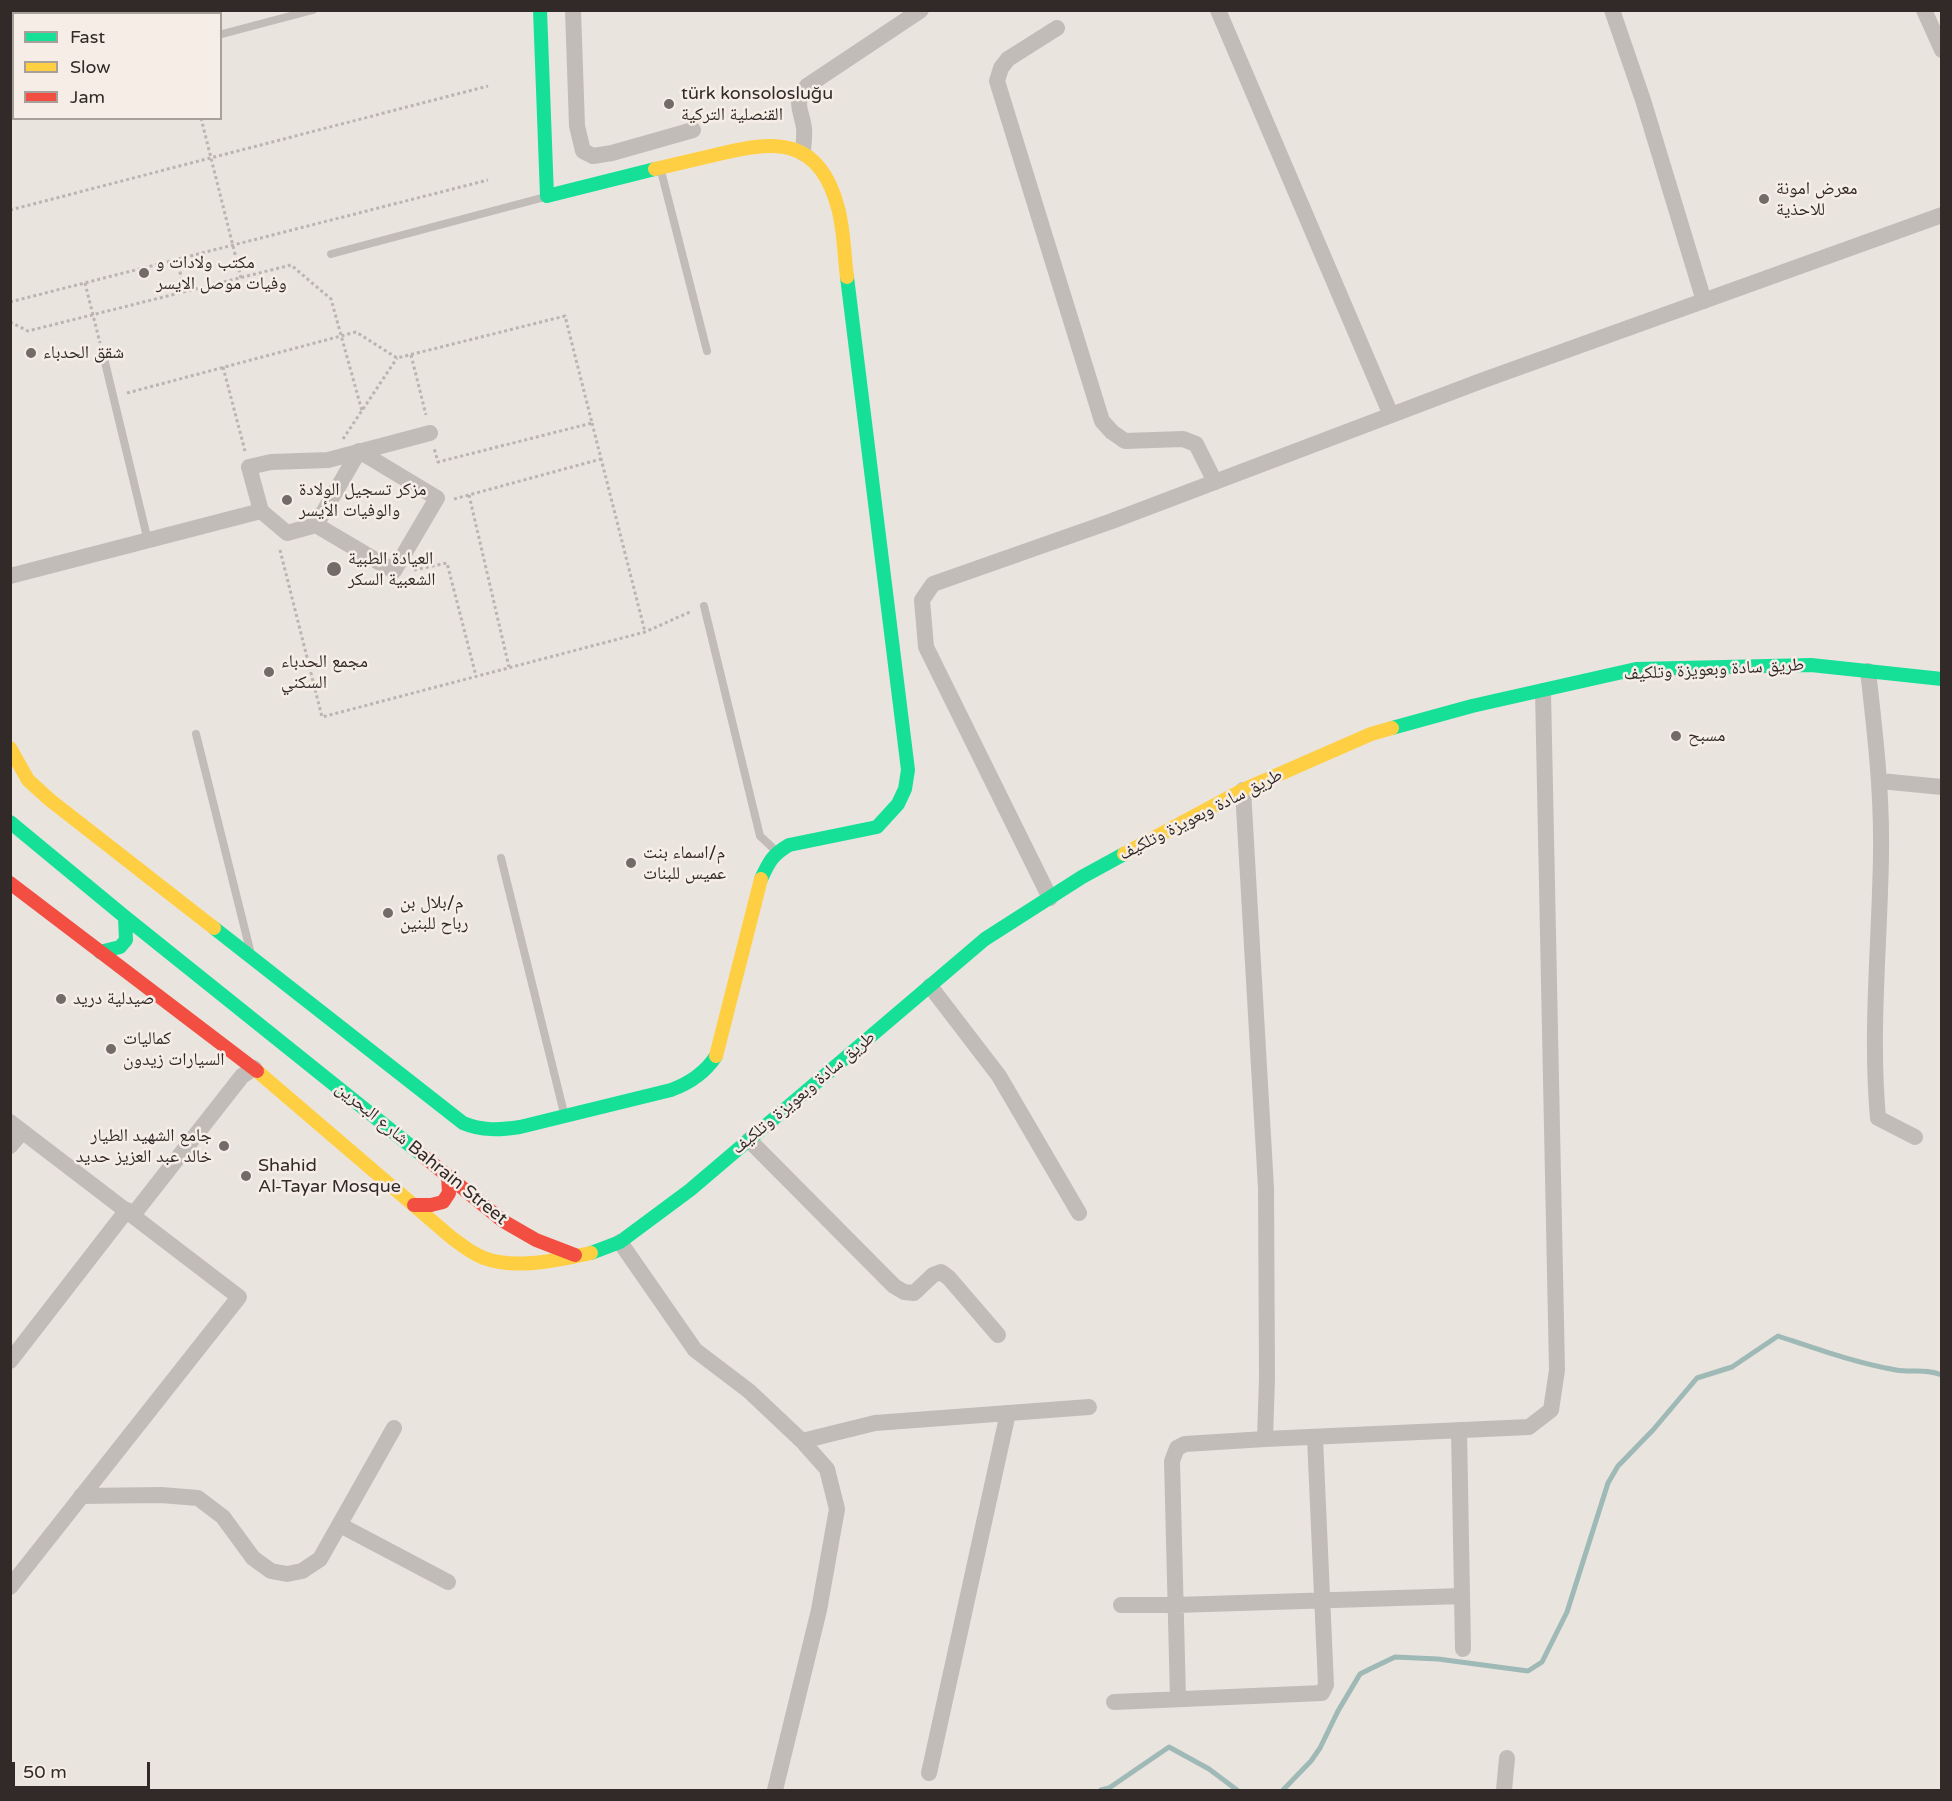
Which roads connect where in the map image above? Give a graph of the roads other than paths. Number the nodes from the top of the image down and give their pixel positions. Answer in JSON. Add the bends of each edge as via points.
{"nodes":[{"id":1,"x":313,"y":10,"type":"edge"},
{"id":2,"x":540,"y":10,"type":"edge"},
{"id":3,"x":573,"y":10,"type":"edge"},
{"id":4,"x":921,"y":10,"type":"edge"},
{"id":5,"x":1218,"y":10,"type":"edge"},
{"id":6,"x":1612,"y":10,"type":"edge"},
{"id":7,"x":1924,"y":10,"type":"edge"},
{"id":8,"x":1057,"y":28,"type":"dead end"},
{"id":9,"x":222,"y":34,"type":"edge"},
{"id":10,"x":1941,"y":50,"type":"edge"},
{"id":11,"x":693,"y":130,"type":"dead end"},
{"id":12,"x":803,"y":153,"type":"junction"},
{"id":13,"x":660,"y":168,"type":"junction"},
{"id":14,"x":547,"y":196,"type":"junction"},
{"id":15,"x":1941,"y":215,"type":"edge"},
{"id":16,"x":331,"y":254,"type":"dead end"},
{"id":17,"x":1704,"y":301,"type":"junction"},
{"id":18,"x":707,"y":351,"type":"dead end"},
{"id":19,"x":103,"y":354,"type":"road end"},
{"id":20,"x":1391,"y":415,"type":"junction"},
{"id":21,"x":430,"y":433,"type":"road end"},
{"id":22,"x":359,"y":451,"type":"junction"},
{"id":23,"x":1215,"y":482,"type":"junction"},
{"id":24,"x":267,"y":516,"type":"junction"},
{"id":25,"x":316,"y":525,"type":"junction"},
{"id":26,"x":147,"y":541,"type":"junction"},
{"id":27,"x":10,"y":576,"type":"edge"},
{"id":28,"x":704,"y":606,"type":"road end"},
{"id":29,"x":1868,"y":671,"type":"junction"},
{"id":30,"x":1941,"y":679,"type":"edge"},
{"id":31,"x":1543,"y":690,"type":"junction"},
{"id":32,"x":196,"y":734,"type":"dead end"},
{"id":33,"x":10,"y":748,"type":"edge"},
{"id":34,"x":1880,"y":781,"type":"junction"},
{"id":35,"x":1941,"y":787,"type":"edge"},
{"id":36,"x":1243,"y":790,"type":"junction"},
{"id":37,"x":10,"y":822,"type":"edge"},
{"id":38,"x":777,"y":852,"type":"junction"},
{"id":39,"x":501,"y":858,"type":"dead end"},
{"id":40,"x":10,"y":883,"type":"edge"},
{"id":41,"x":1050,"y":898,"type":"junction"},
{"id":42,"x":125,"y":917,"type":"junction"},
{"id":43,"x":100,"y":952,"type":"junction"},
{"id":44,"x":252,"y":959,"type":"junction"},
{"id":45,"x":930,"y":986,"type":"junction"},
{"id":46,"x":254,"y":1068,"type":"junction"},
{"id":47,"x":565,"y":1116,"type":"junction"},
{"id":48,"x":16,"y":1127,"type":"edge"},
{"id":49,"x":1915,"y":1137,"type":"dead end"},
{"id":50,"x":749,"y":1140,"type":"junction"},
{"id":51,"x":10,"y":1146,"type":"edge"},
{"id":52,"x":448,"y":1176,"type":"junction"},
{"id":53,"x":414,"y":1205,"type":"junction"},
{"id":54,"x":130,"y":1212,"type":"junction"},
{"id":55,"x":1079,"y":1214,"type":"dead end"},
{"id":56,"x":620,"y":1242,"type":"junction"},
{"id":57,"x":578,"y":1256,"type":"junction"},
{"id":58,"x":998,"y":1335,"type":"dead end"},
{"id":59,"x":10,"y":1361,"type":"edge"},
{"id":60,"x":1089,"y":1407,"type":"dead end"},
{"id":61,"x":1008,"y":1413,"type":"junction"},
{"id":62,"x":394,"y":1428,"type":"dead end"},
{"id":63,"x":1459,"y":1430,"type":"junction"},
{"id":64,"x":1315,"y":1437,"type":"junction"},
{"id":65,"x":1265,"y":1439,"type":"junction"},
{"id":66,"x":802,"y":1440,"type":"junction"},
{"id":67,"x":81,"y":1496,"type":"junction"},
{"id":68,"x":340,"y":1525,"type":"junction"},
{"id":69,"x":448,"y":1582,"type":"dead end"},
{"id":70,"x":10,"y":1587,"type":"edge"},
{"id":71,"x":1462,"y":1596,"type":"junction"},
{"id":72,"x":1321,"y":1600,"type":"junction"},
{"id":73,"x":1121,"y":1605,"type":"dead end"},
{"id":74,"x":1176,"y":1605,"type":"junction"},
{"id":75,"x":1463,"y":1649,"type":"dead end"},
{"id":76,"x":1178,"y":1699,"type":"junction"},
{"id":77,"x":1114,"y":1702,"type":"dead end"},
{"id":78,"x":1507,"y":1758,"type":"dead end"},
{"id":79,"x":929,"y":1773,"type":"dead end"},
{"id":80,"x":775,"y":1791,"type":"edge"},
{"id":81,"x":1504,"y":1791,"type":"edge"}],
"edges":[{"from":1,"to":9,"type":"lane"},
{"from":2,"to":14,"type":"main road"},
{"from":3,"to":11,"type":"street","via":[[576,126],[583,151],[592,156],[612,153]]},
{"from":4,"to":12,"type":"street","via":[[807,86],[798,106],[804,128]]},
{"from":5,"to":20,"type":"street"},
{"from":6,"to":17,"type":"street"},
{"from":7,"to":10,"type":"street"},
{"from":8,"to":23,"type":"street","via":[[1008,59],[997,81],[1102,421],[1125,441],[1183,439],[1196,444]]},
{"from":12,"to":13,"type":"main road","via":[[787,147],[751,146]]},
{"from":12,"to":38,"type":"main road","via":[[826,174],[839,210],[908,770],[898,804],[877,827],[801,841]]},
{"from":13,"to":14,"type":"main road"},
{"from":13,"to":18,"type":"lane"},
{"from":14,"to":16,"type":"lane"},
{"from":15,"to":17,"type":"street"},
{"from":17,"to":20,"type":"street"},
{"from":19,"to":26,"type":"lane"},
{"from":20,"to":23,"type":"street"},
{"from":21,"to":22,"type":"street"},
{"from":22,"to":24,"type":"street","via":[[328,460],[271,462],[249,467]]},
{"from":22,"to":25,"type":"street"},
{"from":22,"to":25,"type":"street","via":[[437,498],[394,571]]},
{"from":23,"to":41,"type":"street","via":[[933,584],[922,600],[926,647]]},
{"from":24,"to":25,"type":"street","via":[[287,533]]},
{"from":24,"to":26,"type":"street"},
{"from":26,"to":27,"type":"street"},
{"from":28,"to":38,"type":"lane","via":[[760,836]]},
{"from":29,"to":30,"type":"main road","name":"طريق سادة وبعويزة وتلكيف"},
{"from":29,"to":31,"type":"main road","name":"طريق سادة وبعويزة وتلكيف","via":[[1811,665],[1636,669]]},
{"from":29,"to":34,"type":"street"},
{"from":31,"to":36,"type":"main road","name":"طريق سادة وبعويزة وتلكيف","via":[[1371,734]]},
{"from":31,"to":63,"type":"street","via":[[1557,1370],[1551,1410],[1529,1427]]},
{"from":32,"to":44,"type":"lane"},
{"from":33,"to":44,"type":"main road","via":[[38,790]]},
{"from":34,"to":35,"type":"street"},
{"from":34,"to":49,"type":"street","via":[[1875,1087],[1878,1118]]},
{"from":36,"to":41,"type":"main road","name":"طريق سادة وبعويزة وتلكيف"},
{"from":36,"to":65,"type":"street","via":[[1266,1188]]},
{"from":37,"to":42,"type":"main road","name":"شارع البحرين Bahrain Street"},
{"from":38,"to":47,"type":"main road","via":[[758,888],[718,1053],[711,1065],[701,1077],[686,1085]]},
{"from":39,"to":47,"type":"lane"},
{"from":40,"to":43,"type":"main road"},
{"from":41,"to":45,"type":"main road","name":"طريق سادة وبعويزة وتلكيف","via":[[985,939]]},
{"from":42,"to":43,"type":"main road","via":[[126,940],[120,947]]},
{"from":42,"to":52,"type":"main road","name":"شارع البحرين Bahrain Street"},
{"from":43,"to":46,"type":"main road"},
{"from":44,"to":47,"type":"main road","via":[[463,1123],[475,1129],[501,1130]]},
{"from":45,"to":50,"type":"main road","name":"طريق سادة وبعويزة وتلكيف"},
{"from":45,"to":55,"type":"street","via":[[999,1076]]},
{"from":46,"to":53,"type":"main road"},
{"from":46,"to":54,"type":"street","via":[[242,1076]]},
{"from":48,"to":51,"type":"street"},
{"from":48,"to":54,"type":"street"},
{"from":50,"to":56,"type":"main road","name":"طريق سادة وبعويزة وتلكيف"},
{"from":50,"to":58,"type":"street","via":[[894,1286],[914,1293],[941,1272]]},
{"from":52,"to":53,"type":"main road","via":[[449,1194],[445,1202],[438,1206]]},
{"from":52,"to":57,"type":"main road","name":"شارع البحرين Bahrain Street","via":[[521,1233]]},
{"from":53,"to":57,"type":"main road","via":[[452,1238],[484,1258],[520,1264]]},
{"from":54,"to":59,"type":"street"},
{"from":54,"to":67,"type":"street","via":[[239,1297]]},
{"from":56,"to":57,"type":"main road","name":"طريق سادة وبعويزة وتلكيف"},
{"from":56,"to":66,"type":"street","via":[[695,1350],[749,1391]]},
{"from":60,"to":61,"type":"street"},
{"from":61,"to":66,"type":"street","via":[[875,1423]]},
{"from":61,"to":79,"type":"street"},
{"from":62,"to":68,"type":"street"},
{"from":63,"to":64,"type":"street"},
{"from":63,"to":71,"type":"street"},
{"from":64,"to":65,"type":"street"},
{"from":64,"to":72,"type":"street"},
{"from":65,"to":74,"type":"street","via":[[1185,1444],[1177,1448],[1172,1461]]},
{"from":66,"to":80,"type":"street","via":[[827,1469],[837,1509],[819,1610]]},
{"from":67,"to":68,"type":"street","via":[[198,1498],[223,1517],[253,1558],[271,1571],[287,1574],[302,1571],[320,1559]]},
{"from":67,"to":70,"type":"street"},
{"from":68,"to":69,"type":"street"},
{"from":71,"to":72,"type":"street"},
{"from":71,"to":75,"type":"street"},
{"from":72,"to":74,"type":"street"},
{"from":72,"to":76,"type":"street","via":[[1326,1685],[1322,1693]]},
{"from":73,"to":74,"type":"street"},
{"from":74,"to":76,"type":"street"},
{"from":76,"to":77,"type":"street"},
{"from":78,"to":81,"type":"street"}]}
